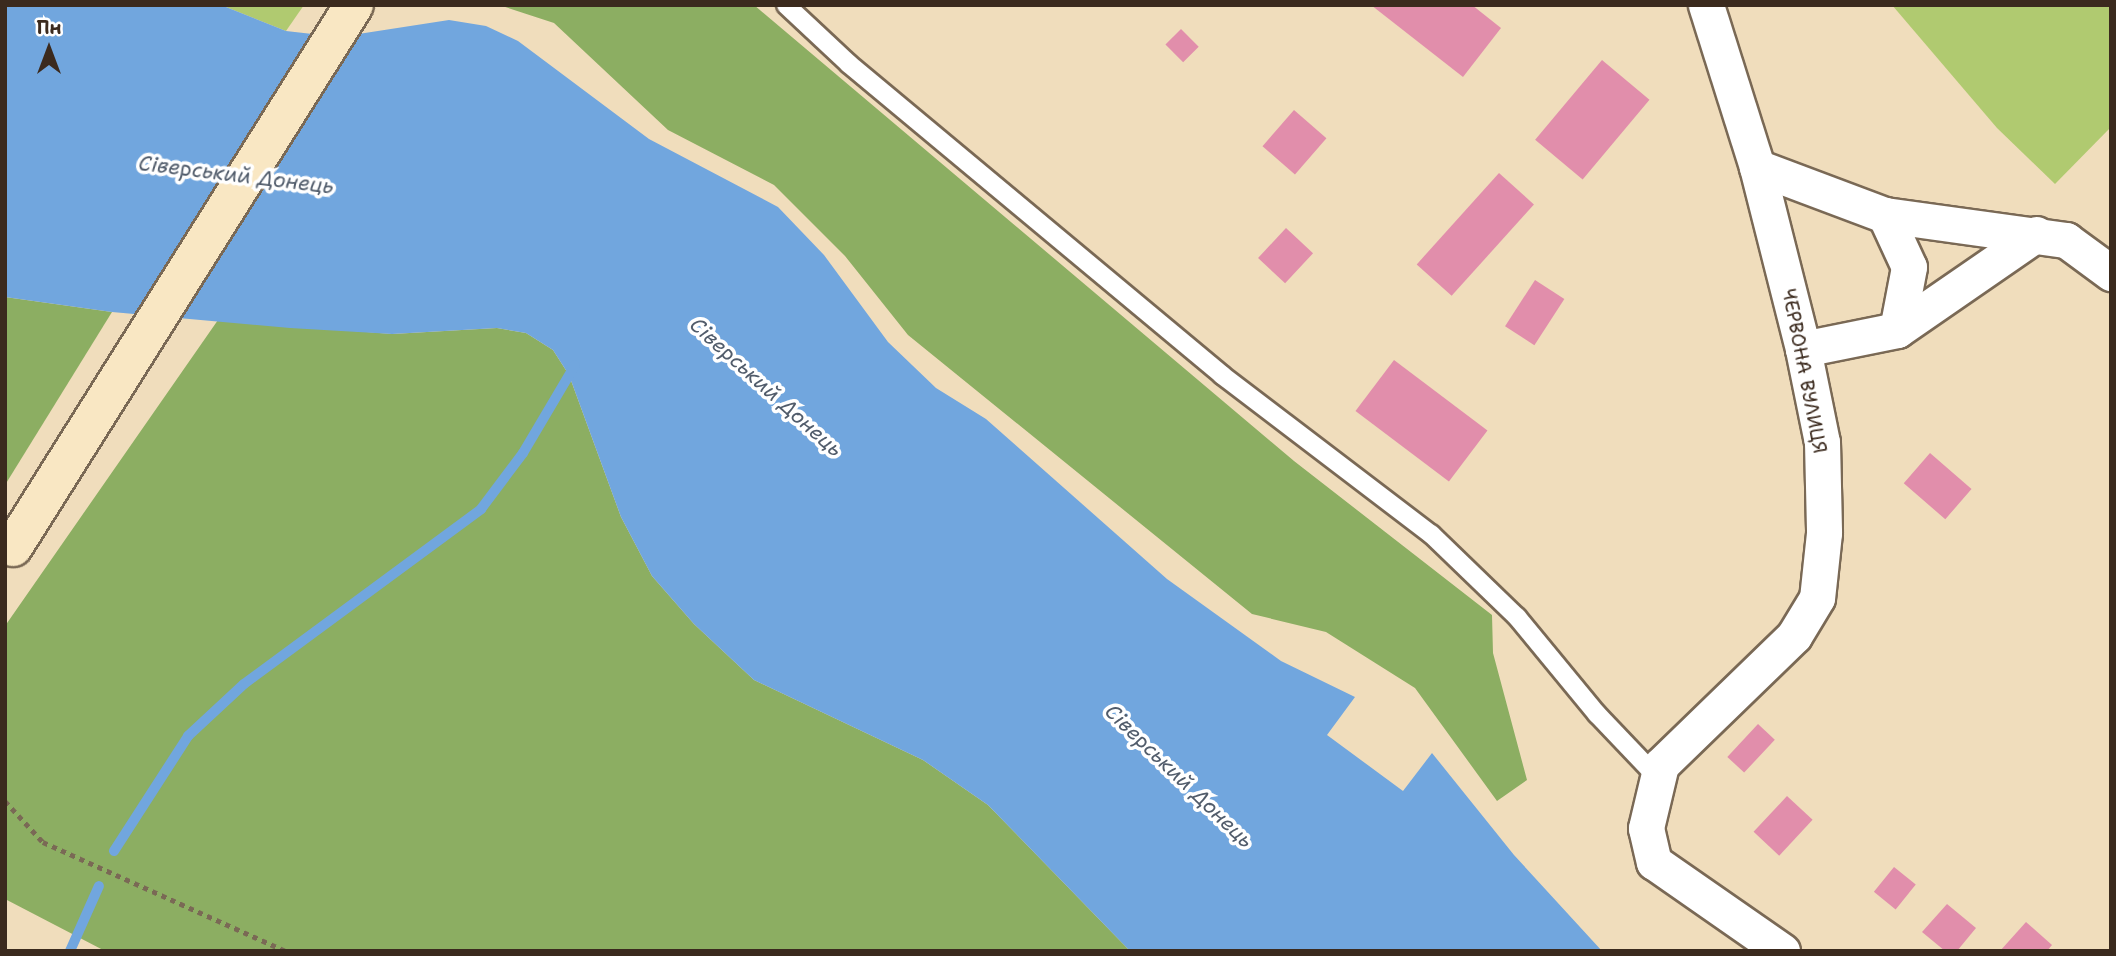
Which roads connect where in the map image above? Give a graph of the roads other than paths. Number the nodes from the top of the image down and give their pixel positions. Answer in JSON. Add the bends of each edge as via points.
{"nodes":[{"id":1,"x":354,"y":5,"type":"edge"},
{"id":2,"x":786,"y":5,"type":"edge"},
{"id":3,"x":1706,"y":5,"type":"edge"},
{"id":4,"x":1757,"y":167,"type":"junction"},
{"id":5,"x":1885,"y":215,"type":"junction"},
{"id":6,"x":2036,"y":234,"type":"junction"},
{"id":7,"x":2111,"y":273,"type":"edge"},
{"id":8,"x":1897,"y":330,"type":"junction"},
{"id":9,"x":1803,"y":349,"type":"junction"},
{"id":10,"x":13,"y":547,"type":"dead end"},
{"id":11,"x":1658,"y":778,"type":"junction"},
{"id":12,"x":1782,"y":951,"type":"edge"}],
"edges":[{"from":1,"to":10,"type":"main road"},
{"from":2,"to":11,"type":"lane","via":[[849,64],[1222,375],[1431,534],[1517,617],[1597,714]]},
{"from":3,"to":4,"type":"street","name":"ЧЕРВОНА ВУЛИЦЯ"},
{"from":4,"to":5,"type":"street"},
{"from":4,"to":9,"type":"street","name":"ЧЕРВОНА ВУЛИЦЯ"},
{"from":5,"to":6,"type":"street"},
{"from":5,"to":8,"type":"street","via":[[1909,267]]},
{"from":6,"to":7,"type":"street","via":[[2066,240]]},
{"from":6,"to":8,"type":"street"},
{"from":8,"to":9,"type":"street"},
{"from":9,"to":11,"type":"street","name":"ЧЕРВОНА ВУЛИЦЯ","via":[[1822,442],[1824,533],[1817,598],[1794,636],[1661,765]]},
{"from":11,"to":12,"type":"street","name":"ЧЕРВОНА ВУЛИЦЯ","via":[[1646,828],[1654,862]]}]}
